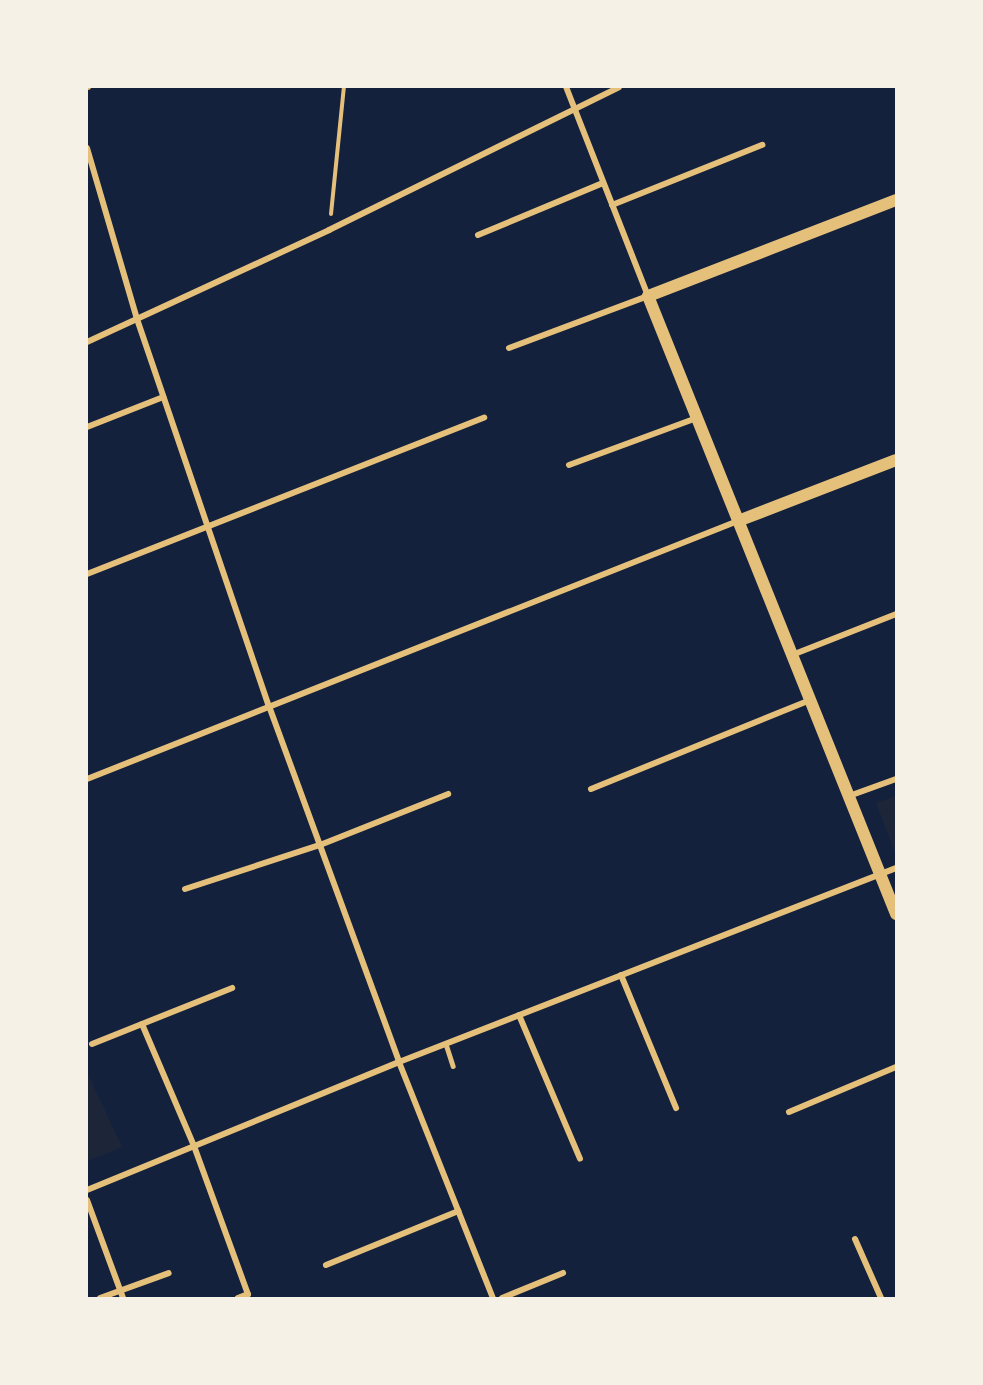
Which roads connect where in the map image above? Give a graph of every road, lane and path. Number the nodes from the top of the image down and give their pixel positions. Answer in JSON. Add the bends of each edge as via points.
{"nodes":[{"id":1,"x":344,"y":87,"type":"edge"},
{"id":2,"x":566,"y":87,"type":"edge"},
{"id":3,"x":619,"y":87,"type":"edge"},
{"id":4,"x":574,"y":111,"type":"junction"},
{"id":5,"x":762,"y":145,"type":"dead end"},
{"id":6,"x":87,"y":148,"type":"edge"},
{"id":7,"x":603,"y":183,"type":"junction"},
{"id":8,"x":896,"y":200,"type":"edge"},
{"id":9,"x":612,"y":205,"type":"junction"},
{"id":10,"x":329,"y":230,"type":"junction"},
{"id":11,"x":478,"y":235,"type":"dead end"},
{"id":12,"x":648,"y":296,"type":"junction"},
{"id":13,"x":137,"y":320,"type":"junction"},
{"id":14,"x":87,"y":342,"type":"edge"},
{"id":15,"x":509,"y":348,"type":"dead end"},
{"id":16,"x":163,"y":397,"type":"junction"},
{"id":17,"x":484,"y":418,"type":"dead end"},
{"id":18,"x":697,"y":418,"type":"junction"},
{"id":19,"x":87,"y":427,"type":"edge"},
{"id":20,"x":896,"y":460,"type":"edge"},
{"id":21,"x":569,"y":465,"type":"dead end"},
{"id":22,"x":738,"y":521,"type":"junction"},
{"id":23,"x":208,"y":528,"type":"junction"},
{"id":24,"x":87,"y":574,"type":"edge"},
{"id":25,"x":896,"y":614,"type":"edge"},
{"id":26,"x":792,"y":655,"type":"junction"},
{"id":27,"x":810,"y":700,"type":"junction"},
{"id":28,"x":269,"y":706,"type":"junction"},
{"id":29,"x":87,"y":779,"type":"edge"},
{"id":30,"x":896,"y":779,"type":"edge"},
{"id":31,"x":591,"y":789,"type":"dead end"},
{"id":32,"x":448,"y":794,"type":"dead end"},
{"id":33,"x":849,"y":796,"type":"junction"},
{"id":34,"x":320,"y":845,"type":"junction"},
{"id":35,"x":896,"y":868,"type":"edge"},
{"id":36,"x":880,"y":874,"type":"junction"},
{"id":37,"x":185,"y":889,"type":"dead end"},
{"id":38,"x":896,"y":914,"type":"edge"},
{"id":39,"x":621,"y":975,"type":"junction"},
{"id":40,"x":232,"y":988,"type":"dead end"},
{"id":41,"x":519,"y":1015,"type":"junction"},
{"id":42,"x":142,"y":1024,"type":"junction"},
{"id":43,"x":92,"y":1044,"type":"dead end"},
{"id":44,"x":446,"y":1044,"type":"junction"},
{"id":45,"x":399,"y":1062,"type":"junction"},
{"id":46,"x":453,"y":1066,"type":"dead end"},
{"id":47,"x":896,"y":1067,"type":"edge"},
{"id":48,"x":676,"y":1108,"type":"dead end"},
{"id":49,"x":789,"y":1112,"type":"dead end"},
{"id":50,"x":194,"y":1146,"type":"junction"},
{"id":51,"x":580,"y":1159,"type":"dead end"},
{"id":52,"x":87,"y":1190,"type":"edge"},
{"id":53,"x":87,"y":1200,"type":"edge"},
{"id":54,"x":458,"y":1211,"type":"junction"},
{"id":55,"x":855,"y":1239,"type":"dead end"},
{"id":56,"x":326,"y":1265,"type":"dead end"},
{"id":57,"x":169,"y":1273,"type":"dead end"},
{"id":58,"x":563,"y":1273,"type":"dead end"},
{"id":59,"x":120,"y":1290,"type":"junction"},
{"id":60,"x":100,"y":1298,"type":"edge"},
{"id":61,"x":123,"y":1298,"type":"edge"},
{"id":62,"x":237,"y":1298,"type":"edge"},
{"id":63,"x":493,"y":1298,"type":"edge"},
{"id":64,"x":502,"y":1298,"type":"edge"},
{"id":65,"x":881,"y":1298,"type":"edge"}],
"edges":[{"from":1,"to":10,"type":"path"},
{"from":2,"to":4,"type":"street"},
{"from":3,"to":4,"type":"street"},
{"from":4,"to":7,"type":"street"},
{"from":4,"to":10,"type":"street"},
{"from":5,"to":9,"type":"street"},
{"from":6,"to":13,"type":"street"},
{"from":7,"to":9,"type":"street"},
{"from":7,"to":11,"type":"street"},
{"from":8,"to":12,"type":"main road"},
{"from":9,"to":12,"type":"street"},
{"from":10,"to":13,"type":"street"},
{"from":12,"to":15,"type":"street"},
{"from":12,"to":18,"type":"main road"},
{"from":13,"to":14,"type":"street"},
{"from":13,"to":16,"type":"street"},
{"from":16,"to":19,"type":"street"},
{"from":16,"to":23,"type":"street"},
{"from":17,"to":23,"type":"street"},
{"from":18,"to":21,"type":"street"},
{"from":18,"to":22,"type":"main road"},
{"from":20,"to":22,"type":"main road"},
{"from":22,"to":26,"type":"main road"},
{"from":22,"to":28,"type":"street"},
{"from":23,"to":24,"type":"street"},
{"from":23,"to":28,"type":"street"},
{"from":25,"to":26,"type":"street"},
{"from":26,"to":27,"type":"main road"},
{"from":27,"to":31,"type":"street"},
{"from":27,"to":33,"type":"main road"},
{"from":28,"to":29,"type":"street"},
{"from":28,"to":34,"type":"street"},
{"from":30,"to":33,"type":"street"},
{"from":32,"to":34,"type":"street"},
{"from":33,"to":36,"type":"main road"},
{"from":34,"to":37,"type":"street"},
{"from":34,"to":45,"type":"street"},
{"from":35,"to":36,"type":"street"},
{"from":36,"to":38,"type":"main road"},
{"from":36,"to":39,"type":"street"},
{"from":39,"to":41,"type":"street"},
{"from":39,"to":48,"type":"street"},
{"from":40,"to":42,"type":"street"},
{"from":41,"to":44,"type":"street"},
{"from":41,"to":51,"type":"street"},
{"from":42,"to":43,"type":"street"},
{"from":42,"to":50,"type":"street"},
{"from":44,"to":45,"type":"street"},
{"from":44,"to":46,"type":"lane"},
{"from":45,"to":50,"type":"street"},
{"from":45,"to":54,"type":"street"},
{"from":47,"to":49,"type":"street"},
{"from":50,"to":52,"type":"street"},
{"from":50,"to":62,"type":"street","via":[[248,1294]]},
{"from":53,"to":59,"type":"street"},
{"from":54,"to":56,"type":"street"},
{"from":54,"to":63,"type":"street"},
{"from":55,"to":65,"type":"street"},
{"from":57,"to":59,"type":"street"},
{"from":58,"to":64,"type":"street"},
{"from":59,"to":60,"type":"street"},
{"from":59,"to":61,"type":"street"}]}
